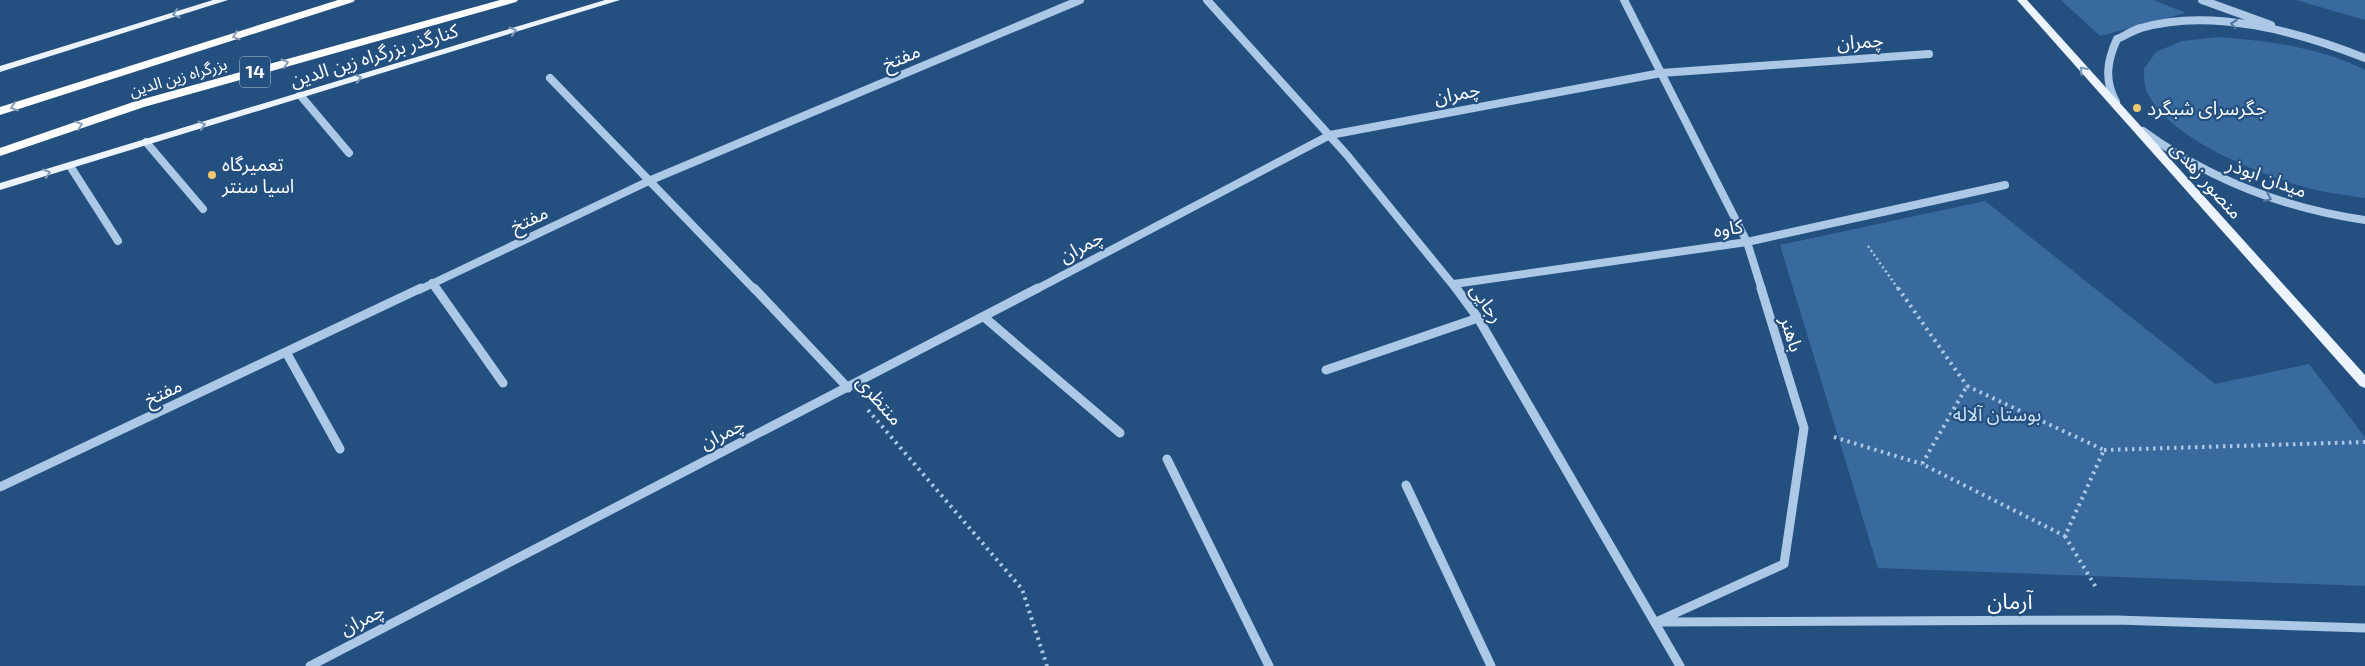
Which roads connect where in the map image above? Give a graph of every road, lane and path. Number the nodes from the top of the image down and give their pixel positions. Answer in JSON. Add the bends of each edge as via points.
{"nodes":[{"id":1,"x":223,"y":0,"type":"edge"},
{"id":2,"x":349,"y":0,"type":"edge"},
{"id":3,"x":512,"y":0,"type":"edge"},
{"id":4,"x":615,"y":0,"type":"edge"},
{"id":5,"x":1080,"y":0,"type":"edge"},
{"id":6,"x":1207,"y":0,"type":"edge"},
{"id":7,"x":1624,"y":0,"type":"edge"},
{"id":8,"x":2022,"y":0,"type":"edge"},
{"id":9,"x":2202,"y":0,"type":"edge"},
{"id":10,"x":2304,"y":37,"type":"junction"},
{"id":11,"x":1929,"y":54,"type":"dead end"},
{"id":12,"x":2365,"y":58,"type":"edge"},
{"id":13,"x":0,"y":69,"type":"edge"},
{"id":14,"x":1660,"y":74,"type":"junction"},
{"id":15,"x":550,"y":78,"type":"dead end"},
{"id":16,"x":300,"y":95,"type":"junction"},
{"id":17,"x":0,"y":111,"type":"edge"},
{"id":18,"x":2127,"y":119,"type":"junction"},
{"id":19,"x":1330,"y":135,"type":"junction"},
{"id":20,"x":146,"y":142,"type":"junction"},
{"id":21,"x":0,"y":152,"type":"edge"},
{"id":22,"x":349,"y":153,"type":"dead end"},
{"id":23,"x":70,"y":166,"type":"junction"},
{"id":24,"x":651,"y":180,"type":"junction"},
{"id":25,"x":2004,"y":184,"type":"dead end"},
{"id":26,"x":0,"y":187,"type":"edge"},
{"id":27,"x":203,"y":209,"type":"dead end"},
{"id":28,"x":1849,"y":220,"type":"junction"},
{"id":29,"x":2365,"y":220,"type":"edge"},
{"id":30,"x":118,"y":241,"type":"dead end"},
{"id":31,"x":1746,"y":242,"type":"junction"},
{"id":32,"x":432,"y":283,"type":"junction"},
{"id":33,"x":1454,"y":284,"type":"junction"},
{"id":34,"x":984,"y":317,"type":"junction"},
{"id":35,"x":1478,"y":318,"type":"junction"},
{"id":36,"x":286,"y":352,"type":"junction"},
{"id":37,"x":1326,"y":370,"type":"dead end"},
{"id":38,"x":502,"y":383,"type":"dead end"},
{"id":39,"x":2365,"y":383,"type":"edge"},
{"id":40,"x":1967,"y":386,"type":"junction"},
{"id":41,"x":848,"y":388,"type":"junction"},
{"id":42,"x":1804,"y":428,"type":"junction"},
{"id":43,"x":1120,"y":433,"type":"dead end"},
{"id":44,"x":2365,"y":442,"type":"edge"},
{"id":45,"x":340,"y":449,"type":"dead end"},
{"id":46,"x":2104,"y":450,"type":"junction"},
{"id":47,"x":1167,"y":459,"type":"dead end"},
{"id":48,"x":1922,"y":464,"type":"junction"},
{"id":49,"x":1406,"y":484,"type":"dead end"},
{"id":50,"x":0,"y":487,"type":"edge"},
{"id":51,"x":2065,"y":536,"type":"junction"},
{"id":52,"x":2116,"y":620,"type":"junction"},
{"id":53,"x":1656,"y":622,"type":"junction"},
{"id":54,"x":2365,"y":628,"type":"edge"},
{"id":55,"x":310,"y":666,"type":"edge"},
{"id":56,"x":1047,"y":666,"type":"edge"},
{"id":57,"x":1269,"y":666,"type":"edge"},
{"id":58,"x":1491,"y":666,"type":"edge"},
{"id":59,"x":1680,"y":666,"type":"edge"}],
"edges":[{"from":1,"to":13,"type":"main road","one_way":true},
{"from":2,"to":17,"type":"highway","name":"بزرگراه زین الدین","number":"14","one_way":true},
{"from":21,"to":3,"type":"highway","name":"بزرگراه زین الدین","number":"14","one_way":true,"via":[[140,104]]},
{"from":16,"to":4,"type":"main road","name":"کنارگذر بزرگراه زین الدین","one_way":true},
{"from":5,"to":24,"type":"street","name":"مفتخ"},
{"from":6,"to":19,"type":"street","name":"رجایی"},
{"from":7,"to":14,"type":"street","name":"باهنر"},
{"from":18,"to":8,"type":"main road","name":"منصور زهدی","one_way":true},
{"from":9,"to":10,"type":"street"},
{"from":10,"to":12,"type":"street","name":"میدان ابوذر"},
{"from":10,"to":18,"type":"street","name":"میدان ابوذر","one_way":true,"via":[[2213,22],[2141,28],[2117,39],[2108,59],[2106,77],[2111,96]]},
{"from":11,"to":14,"type":"street","name":"چمران"},
{"from":14,"to":19,"type":"street","name":"چمران"},
{"from":14,"to":31,"type":"street","name":"باهنر"},
{"from":15,"to":24,"type":"street","name":"منتظری"},
{"from":20,"to":16,"type":"main road","name":"کنارگذر بزرگراه زین الدین","one_way":true},
{"from":16,"to":22,"type":"street"},
{"from":18,"to":29,"type":"street","name":"میدان ابوذر","one_way":true,"via":[[2177,155],[2258,194],[2335,216]]},
{"from":18,"to":39,"type":"main road","name":"منصور زهدی"},
{"from":19,"to":33,"type":"street","name":"رجایی"},
{"from":19,"to":34,"type":"street","name":"چمران"},
{"from":20,"to":23,"type":"main road","name":"کنارگذر بزرگراه زین الدین"},
{"from":20,"to":27,"type":"street"},
{"from":26,"to":23,"type":"main road","name":"کنارگذر بزرگراه زین الدین","one_way":true},
{"from":23,"to":30,"type":"street"},
{"from":24,"to":32,"type":"street","name":"مفتخ"},
{"from":24,"to":41,"type":"street","name":"منتظری"},
{"from":25,"to":28,"type":"street","name":"کاوه"},
{"from":28,"to":31,"type":"street","name":"کاوه"},
{"from":28,"to":40,"type":"path"},
{"from":31,"to":33,"type":"street","name":"کاوه"},
{"from":31,"to":42,"type":"street","name":"باهنر"},
{"from":32,"to":36,"type":"street","name":"مفتخ"},
{"from":32,"to":38,"type":"street"},
{"from":33,"to":35,"type":"street","name":"رجایی"},
{"from":34,"to":41,"type":"street","name":"چمران"},
{"from":34,"to":43,"type":"street"},
{"from":35,"to":37,"type":"street"},
{"from":35,"to":53,"type":"street","name":"رجایی"},
{"from":36,"to":45,"type":"street"},
{"from":36,"to":50,"type":"street","name":"مفتخ"},
{"from":40,"to":46,"type":"path"},
{"from":40,"to":48,"type":"path"},
{"from":41,"to":55,"type":"street","name":"چمران"},
{"from":41,"to":56,"type":"path","name":"منتظری","via":[[1022,589]]},
{"from":42,"to":48,"type":"path"},
{"from":42,"to":53,"type":"street","name":"باهنر","via":[[1784,564]]},
{"from":44,"to":46,"type":"path"},
{"from":46,"to":51,"type":"path"},
{"from":47,"to":57,"type":"street"},
{"from":48,"to":51,"type":"path"},
{"from":49,"to":58,"type":"street"},
{"from":51,"to":52,"type":"path"},
{"from":52,"to":53,"type":"street","name":"آرمان"},
{"from":52,"to":54,"type":"street","name":"آرمان"},
{"from":53,"to":59,"type":"street","name":"رجایی"}]}
